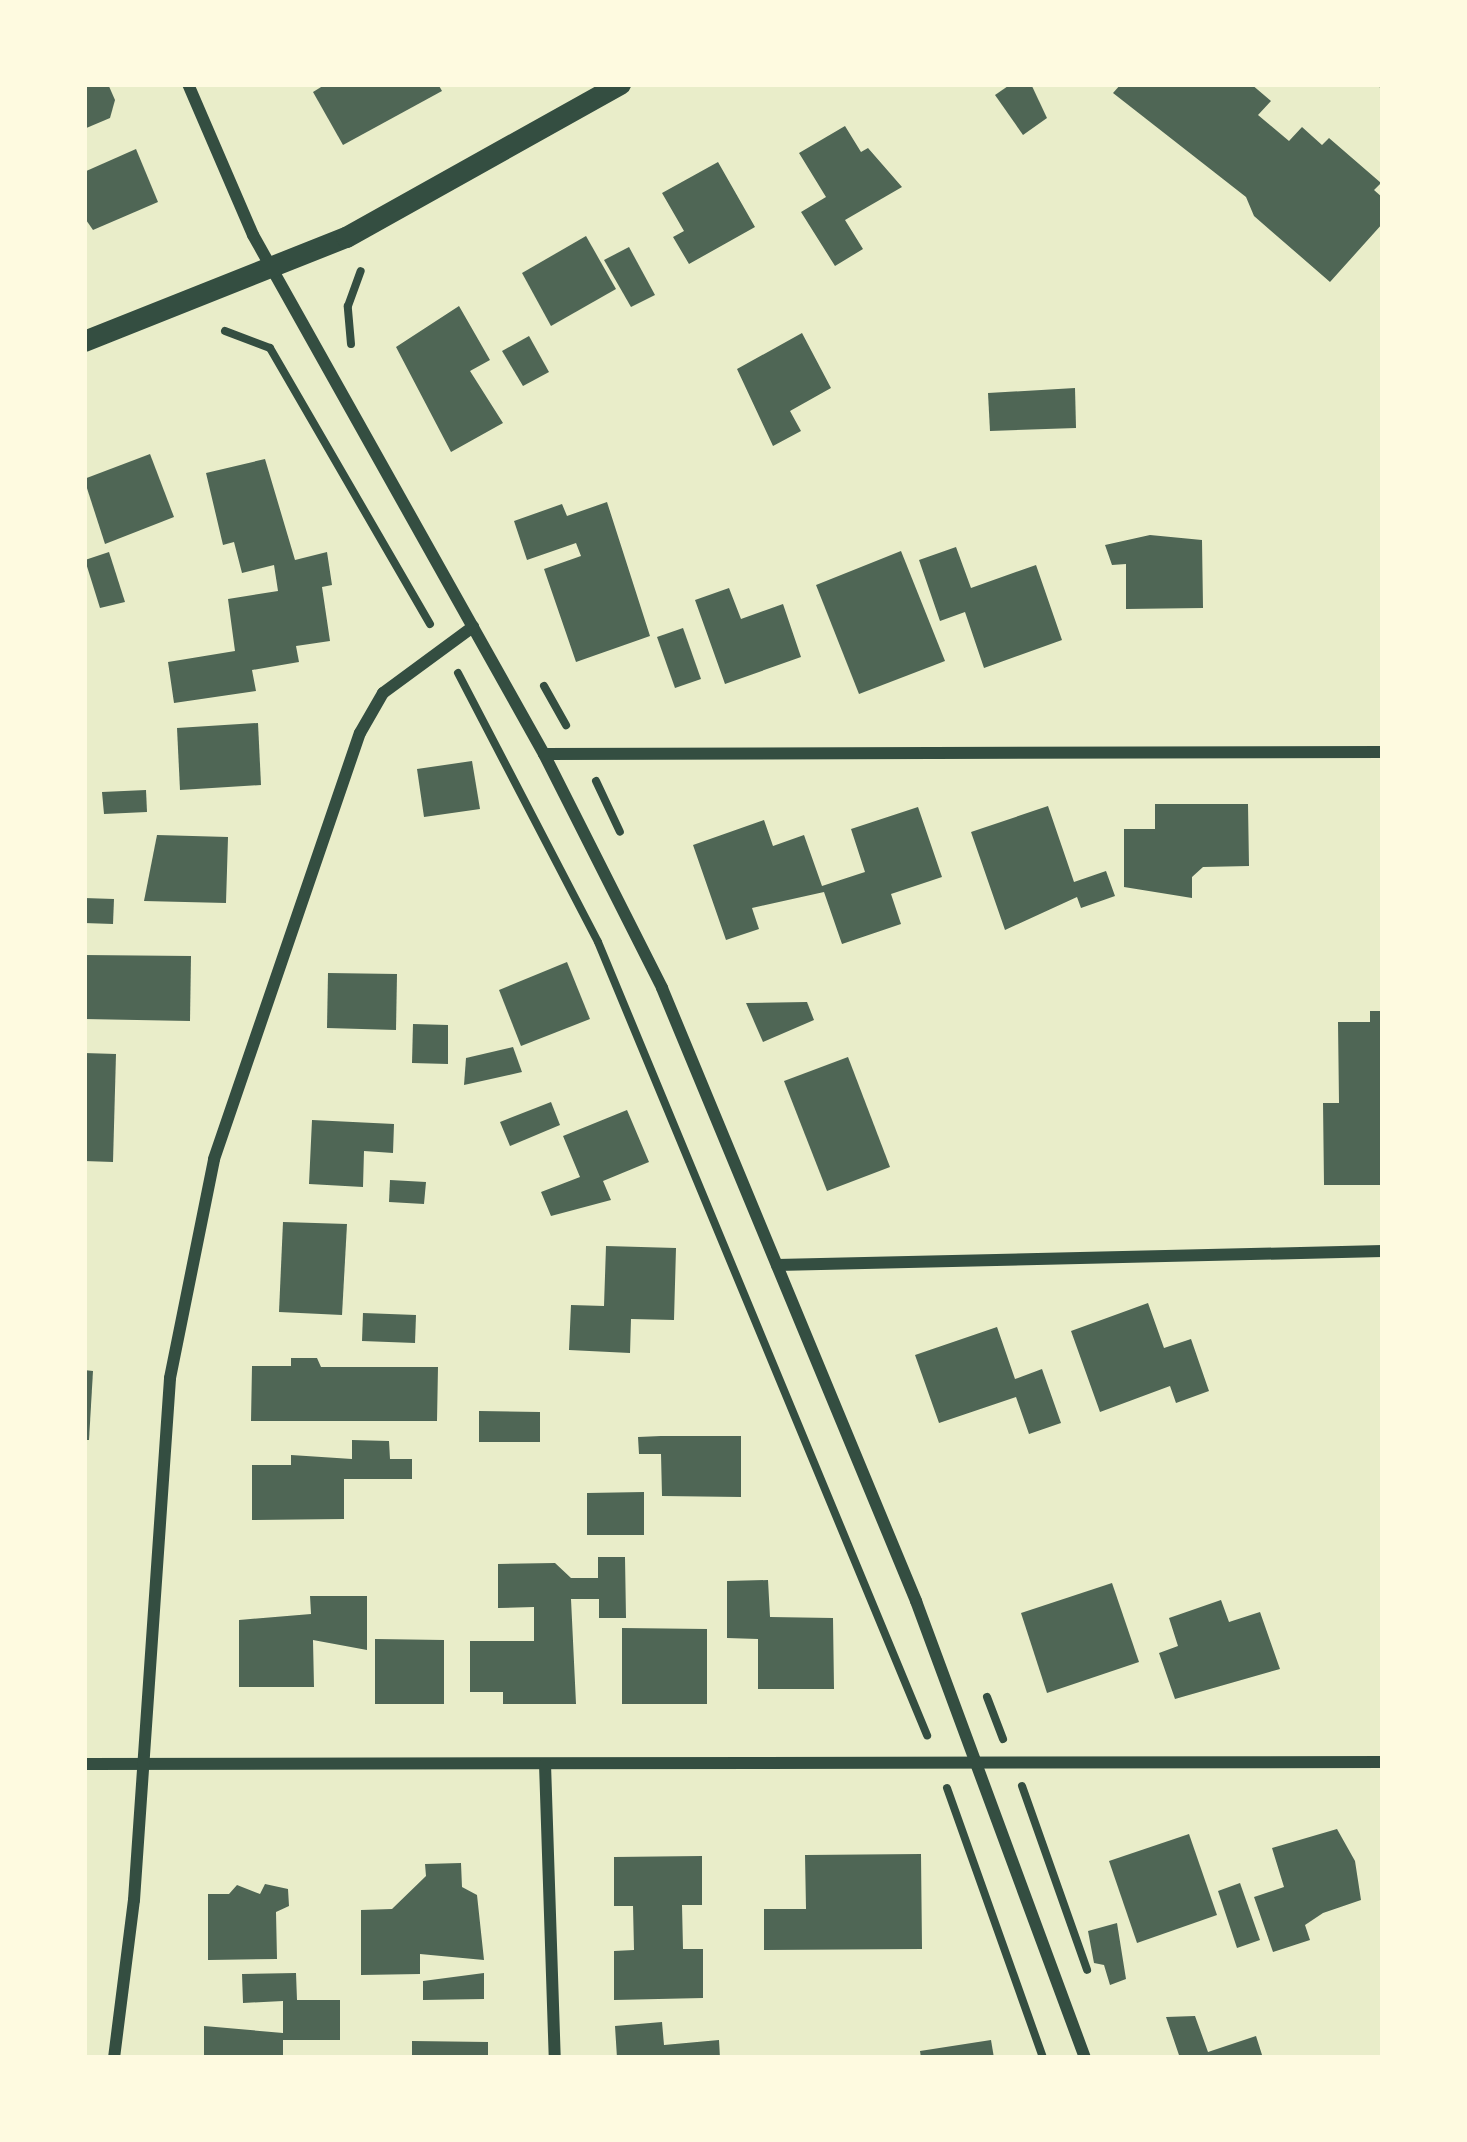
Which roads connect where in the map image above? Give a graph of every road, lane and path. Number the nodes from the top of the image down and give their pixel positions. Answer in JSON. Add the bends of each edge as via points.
{"nodes":[{"id":1,"x":188,"y":84,"type":"edge"},
{"id":2,"x":620,"y":84,"type":"edge"},
{"id":3,"x":273,"y":271,"type":"junction"},
{"id":4,"x":225,"y":331,"type":"dead end"},
{"id":5,"x":84,"y":341,"type":"edge"},
{"id":6,"x":473,"y":627,"type":"junction"},
{"id":7,"x":442,"y":645,"type":"junction"},
{"id":8,"x":1383,"y":752,"type":"edge"},
{"id":9,"x":544,"y":754,"type":"junction"},
{"id":10,"x":1383,"y":1251,"type":"edge"},
{"id":11,"x":777,"y":1265,"type":"junction"},
{"id":12,"x":144,"y":1759,"type":"junction"},
{"id":13,"x":937,"y":1762,"type":"junction"},
{"id":14,"x":979,"y":1762,"type":"junction"},
{"id":15,"x":1383,"y":1762,"type":"edge"},
{"id":16,"x":84,"y":1764,"type":"edge"},
{"id":17,"x":545,"y":1764,"type":"junction"},
{"id":18,"x":114,"y":2058,"type":"edge"},
{"id":19,"x":555,"y":2058,"type":"edge"},
{"id":20,"x":1042,"y":2058,"type":"edge"},
{"id":21,"x":1085,"y":2058,"type":"edge"}],
"edges":[{"from":1,"to":3,"type":"street"},
{"from":2,"to":3,"type":"street"},
{"from":3,"to":5,"type":"street"},
{"from":3,"to":6,"type":"street"},
{"from":4,"to":7,"type":"path","via":[[270,348]]},
{"from":6,"to":7,"type":"street"},
{"from":6,"to":9,"type":"street"},
{"from":7,"to":12,"type":"street","via":[[383,693],[360,733],[214,1159],[170,1378]]},
{"from":7,"to":13,"type":"path","via":[[606,962]]},
{"from":8,"to":9,"type":"street"},
{"from":9,"to":11,"type":"street","via":[[662,988]]},
{"from":10,"to":11,"type":"street"},
{"from":11,"to":14,"type":"street"},
{"from":12,"to":16,"type":"street"},
{"from":12,"to":17,"type":"street"},
{"from":12,"to":18,"type":"street"},
{"from":13,"to":14,"type":"street"},
{"from":13,"to":17,"type":"street"},
{"from":13,"to":20,"type":"path"},
{"from":14,"to":15,"type":"street"},
{"from":14,"to":21,"type":"street"},
{"from":17,"to":19,"type":"street"}]}
